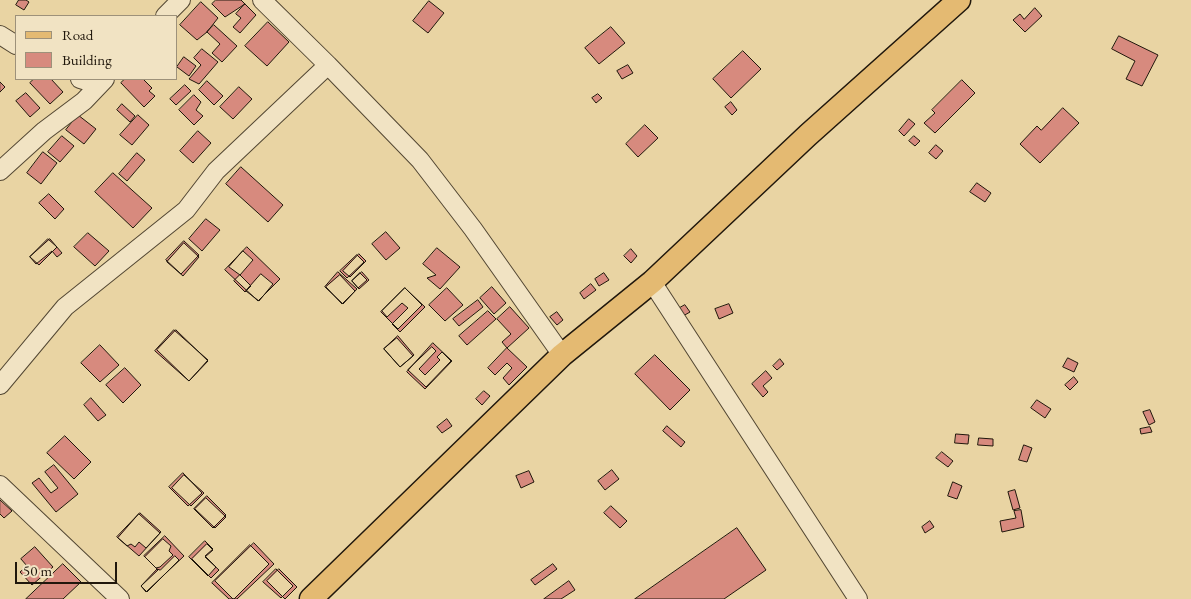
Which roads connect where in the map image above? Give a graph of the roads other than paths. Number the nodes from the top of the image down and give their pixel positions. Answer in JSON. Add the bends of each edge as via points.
{"nodes":[{"id":1,"x":181,"y":0,"type":"edge"},
{"id":2,"x":262,"y":0,"type":"edge"},
{"id":3,"x":959,"y":0,"type":"edge"},
{"id":4,"x":166,"y":15,"type":"edge"},
{"id":5,"x":0,"y":35,"type":"edge"},
{"id":6,"x":15,"y":44,"type":"edge"},
{"id":7,"x":328,"y":65,"type":"junction"},
{"id":8,"x":87,"y":80,"type":"edge"},
{"id":9,"x":102,"y":82,"type":"edge"},
{"id":10,"x":0,"y":171,"type":"edge"},
{"id":11,"x":652,"y":282,"type":"junction"},
{"id":12,"x":562,"y":355,"type":"junction"},
{"id":13,"x":0,"y":385,"type":"edge"},
{"id":14,"x":0,"y":485,"type":"edge"},
{"id":15,"x":120,"y":599,"type":"edge"},
{"id":16,"x":311,"y":599,"type":"edge"},
{"id":17,"x":858,"y":599,"type":"edge"}],
"edges":[{"from":1,"to":4,"type":"street"},
{"from":2,"to":7,"type":"street"},
{"from":3,"to":11,"type":"main road","via":[[808,135]]},
{"from":5,"to":6,"type":"street"},
{"from":7,"to":12,"type":"street","via":[[420,160]]},
{"from":7,"to":13,"type":"street","via":[[216,171],[186,210],[65,307]]},
{"from":8,"to":9,"type":"street"},
{"from":9,"to":10,"type":"street"},
{"from":11,"to":12,"type":"main road"},
{"from":11,"to":17,"type":"street"},
{"from":12,"to":16,"type":"main road"},
{"from":14,"to":15,"type":"street"}]}
